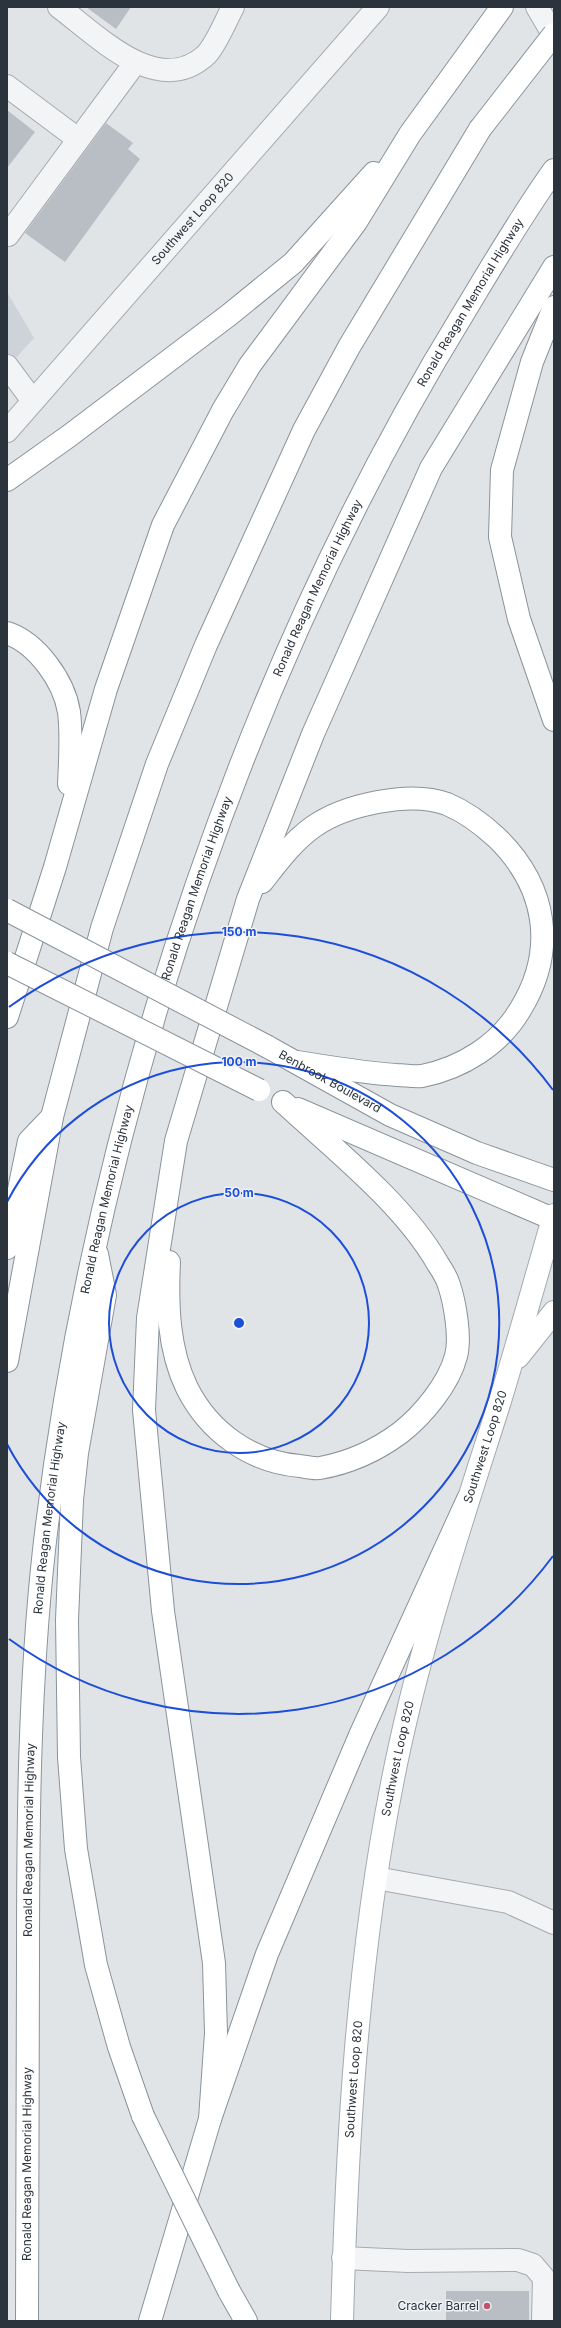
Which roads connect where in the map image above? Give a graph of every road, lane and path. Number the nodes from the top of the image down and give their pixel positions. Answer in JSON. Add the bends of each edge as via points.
{"nodes":[{"id":1,"x":59,"y":7,"type":"edge"},
{"id":2,"x":233,"y":7,"type":"edge"},
{"id":3,"x":378,"y":7,"type":"edge"},
{"id":4,"x":502,"y":7,"type":"edge"},
{"id":5,"x":537,"y":7,"type":"edge"},
{"id":6,"x":554,"y":35,"type":"edge"},
{"id":7,"x":134,"y":63,"type":"junction"},
{"id":8,"x":7,"y":86,"type":"edge"},
{"id":9,"x":410,"y":134,"type":"junction"},
{"id":10,"x":78,"y":139,"type":"junction"},
{"id":11,"x":554,"y":170,"type":"edge"},
{"id":12,"x":8,"y":235,"type":"edge"},
{"id":13,"x":554,"y":267,"type":"edge"},
{"id":14,"x":554,"y":307,"type":"edge"},
{"id":15,"x":7,"y":366,"type":"edge"},
{"id":16,"x":32,"y":401,"type":"junction"},
{"id":17,"x":7,"y":431,"type":"edge"},
{"id":18,"x":7,"y":480,"type":"edge"},
{"id":19,"x":7,"y":633,"type":"edge"},
{"id":20,"x":554,"y":720,"type":"edge"},
{"id":21,"x":71,"y":808,"type":"junction"},
{"id":22,"x":248,"y":899,"type":"junction"},
{"id":23,"x":7,"y":910,"type":"edge"},
{"id":24,"x":7,"y":963,"type":"edge"},
{"id":25,"x":7,"y":1017,"type":"edge"},
{"id":26,"x":297,"y":1062,"type":"junction"},
{"id":27,"x":283,"y":1102,"type":"junction"},
{"id":28,"x":52,"y":1117,"type":"junction"},
{"id":29,"x":170,"y":1174,"type":"junction"},
{"id":30,"x":554,"y":1180,"type":"edge"},
{"id":31,"x":554,"y":1218,"type":"edge"},
{"id":32,"x":95,"y":1242,"type":"junction"},
{"id":33,"x":7,"y":1248,"type":"edge"},
{"id":34,"x":554,"y":1312,"type":"edge"},
{"id":35,"x":7,"y":1361,"type":"edge"},
{"id":36,"x":511,"y":1366,"type":"junction"},
{"id":37,"x":468,"y":1499,"type":"junction"},
{"id":38,"x":376,"y":1878,"type":"junction"},
{"id":39,"x":554,"y":1923,"type":"edge"},
{"id":40,"x":210,"y":2118,"type":"junction"},
{"id":41,"x":344,"y":2258,"type":"junction"},
{"id":42,"x":26,"y":2321,"type":"edge"},
{"id":43,"x":150,"y":2321,"type":"edge"},
{"id":44,"x":246,"y":2321,"type":"edge"},
{"id":45,"x":342,"y":2321,"type":"edge"},
{"id":46,"x":543,"y":2321,"type":"edge"}],
"edges":[{"from":1,"to":7,"type":"street"},
{"from":2,"to":7,"type":"street","via":[[208,54],[194,65],[180,71],[159,70]]},
{"from":3,"to":16,"type":"street","name":"Southwest Loop 820"},
{"from":4,"to":9,"type":"main road"},
{"from":5,"to":6,"type":"street"},
{"from":6,"to":28,"type":"main road","bridge":true,"via":[[480,129],[341,361],[304,430],[206,645],[157,764],[102,928]]},
{"from":7,"to":10,"type":"street"},
{"from":8,"to":10,"type":"street"},
{"from":9,"to":18,"type":"main road","via":[[293,263],[75,432]]},
{"from":9,"to":21,"type":"main road","via":[[356,222],[250,365],[223,410],[163,524],[106,689]]},
{"from":10,"to":12,"type":"street"},
{"from":11,"to":32,"type":"main road","name":"Ronald Reagan Memorial Highway","via":[[436,357],[378,461],[319,580],[244,751],[217,823],[172,960],[130,1100]]},
{"from":13,"to":22,"type":"main road","via":[[431,468],[300,764]]},
{"from":14,"to":20,"type":"main road","via":[[532,362],[502,470],[500,537],[519,619]]},
{"from":15,"to":16,"type":"street"},
{"from":16,"to":17,"type":"street","name":"Southwest Loop 820"},
{"from":19,"to":21,"type":"main road","via":[[13,634],[42,656],[57,680],[69,711]]},
{"from":21,"to":25,"type":"main road"},
{"from":22,"to":26,"type":"main road","via":[[288,848],[313,827],[338,814],[372,802],[404,798],[446,803],[480,821],[507,848],[530,880],[541,914],[542,952],[532,990],[513,1022],[489,1046],[456,1065],[420,1076],[376,1074]]},
{"from":22,"to":29,"type":"main road","via":[[176,1141]]},
{"from":23,"to":26,"type":"main road","name":"Benbrook Boulevard","bridge":true},
{"from":24,"to":27,"type":"main road","bridge":true},
{"from":26,"to":30,"type":"main road","name":"Benbrook Boulevard","via":[[390,1115],[477,1153]]},
{"from":27,"to":29,"type":"main road","via":[[402,1216],[430,1250],[449,1284],[457,1327],[456,1356],[442,1386],[419,1415],[390,1440],[355,1458],[318,1468],[281,1465],[250,1454],[206,1417],[187,1388],[175,1356],[168,1311],[174,1213]]},
{"from":27,"to":31,"type":"main road"},
{"from":28,"to":33,"type":"main road","via":[[29,1141]]},
{"from":28,"to":35,"type":"main road"},
{"from":29,"to":40,"type":"main road","via":[[148,1318],[144,1410],[163,1610],[214,1963],[216,2032]]},
{"from":31,"to":36,"type":"main road","name":"Southwest Loop 820"},
{"from":32,"to":42,"type":"main road","name":"Ronald Reagan Memorial Highway","via":[[59,1430],[43,1555],[34,1665],[29,1792]]},
{"from":32,"to":44,"type":"main road","bridge":true,"via":[[105,1295],[77,1453],[72,1500],[67,1620],[69,1757],[76,1849],[96,1965],[119,2047],[143,2116]]},
{"from":34,"to":36,"type":"main road"},
{"from":36,"to":37,"type":"main road","name":"Southwest Loop 820"},
{"from":37,"to":38,"type":"main road","name":"Southwest Loop 820","via":[[406,1723],[392,1784]]},
{"from":37,"to":40,"type":"main road","via":[[361,1733],[268,1954]]},
{"from":38,"to":39,"type":"street","via":[[508,1902]]},
{"from":38,"to":41,"type":"main road","name":"Southwest Loop 820","via":[[364,1949],[349,2122]]},
{"from":40,"to":43,"type":"main road"},
{"from":41,"to":45,"type":"main road","name":"Southwest Loop 820"},
{"from":41,"to":46,"type":"street","via":[[408,2261],[518,2260],[533,2265],[544,2278]]}]}
